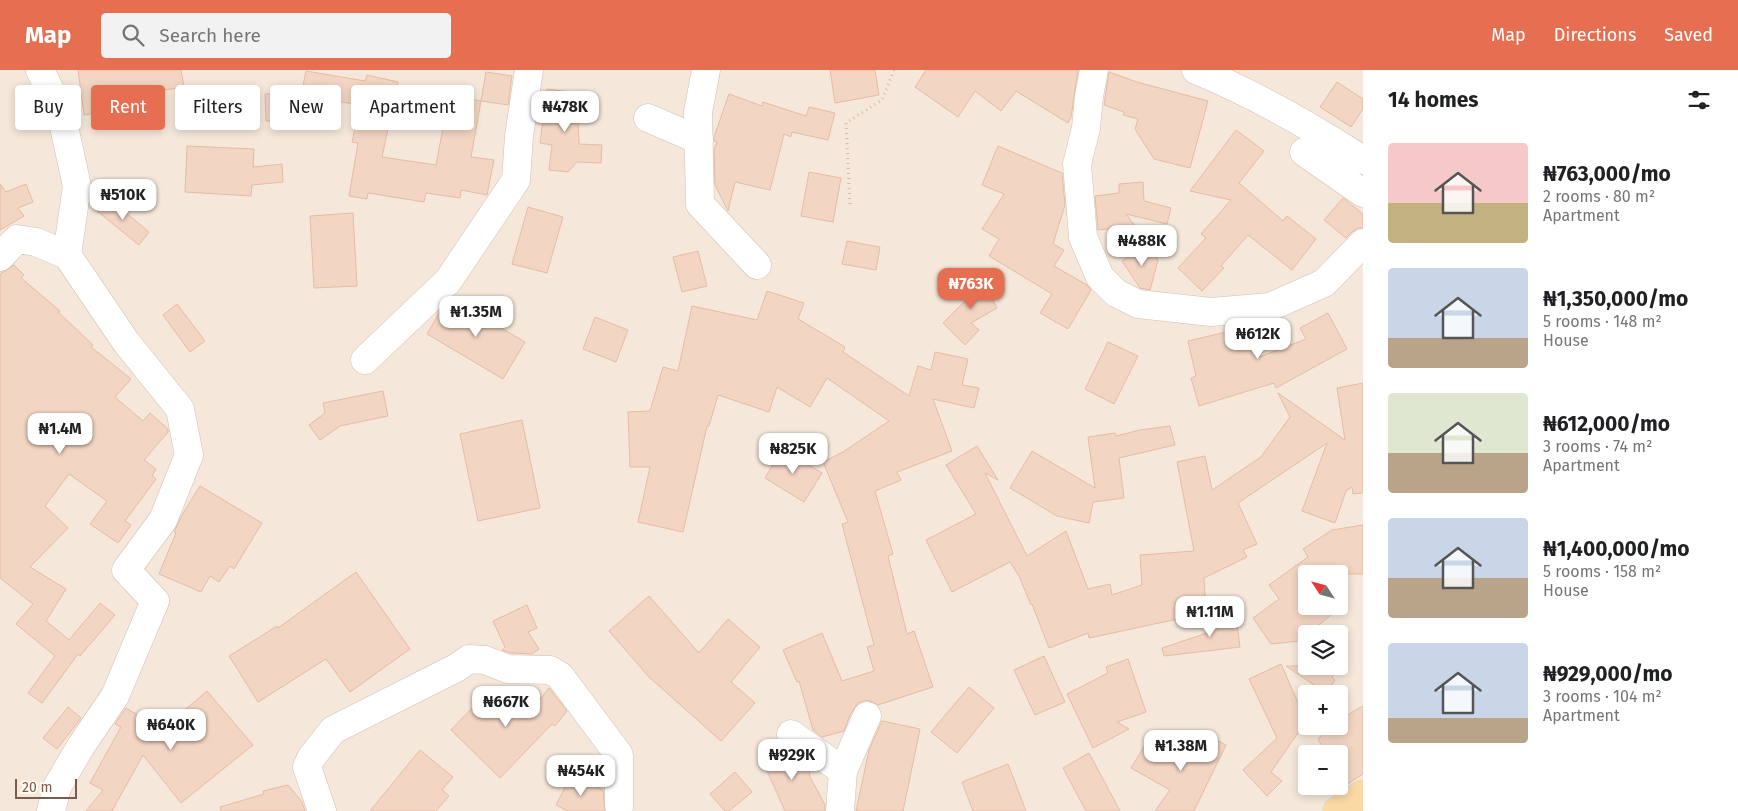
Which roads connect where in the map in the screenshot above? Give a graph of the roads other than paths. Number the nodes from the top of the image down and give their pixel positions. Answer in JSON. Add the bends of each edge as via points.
{"nodes":[{"id":1,"x":40,"y":70,"type":"edge"},
{"id":2,"x":529,"y":70,"type":"edge"},
{"id":3,"x":706,"y":70,"type":"edge"},
{"id":4,"x":1094,"y":70,"type":"edge"},
{"id":5,"x":1196,"y":70,"type":"edge"},
{"id":6,"x":648,"y":118,"type":"dead end"},
{"id":7,"x":700,"y":140,"type":"junction"},
{"id":8,"x":1304,"y":152,"type":"dead end"},
{"id":9,"x":1363,"y":160,"type":"edge"},
{"id":10,"x":1363,"y":193,"type":"edge"},
{"id":11,"x":1363,"y":243,"type":"edge"},
{"id":12,"x":67,"y":255,"type":"junction"},
{"id":13,"x":0,"y":257,"type":"edge"},
{"id":14,"x":757,"y":265,"type":"dead end"},
{"id":15,"x":365,"y":360,"type":"dead end"},
{"id":16,"x":867,"y":716,"type":"dead end"},
{"id":17,"x":791,"y":734,"type":"dead end"},
{"id":18,"x":843,"y":771,"type":"junction"},
{"id":19,"x":1363,"y":794,"type":"edge"},
{"id":20,"x":619,"y":806,"type":"dead end"},
{"id":21,"x":51,"y":811,"type":"edge"},
{"id":22,"x":322,"y":811,"type":"edge"},
{"id":23,"x":840,"y":811,"type":"edge"},
{"id":24,"x":1337,"y":811,"type":"edge"}],
"edges":[{"from":1,"to":12,"type":"street","via":[[61,113],[77,186]]},
{"from":2,"to":15,"type":"street","via":[[516,180],[448,281]]},
{"from":3,"to":7,"type":"street","via":[[698,112]]},
{"from":4,"to":11,"type":"street","via":[[1077,164],[1083,237],[1100,277],[1116,293],[1138,304],[1211,312],[1270,307],[1324,283]]},
{"from":5,"to":9,"type":"street","via":[[1226,82],[1316,130]]},
{"from":6,"to":7,"type":"street"},
{"from":7,"to":14,"type":"street","via":[[700,204]]},
{"from":8,"to":10,"type":"street"},
{"from":12,"to":13,"type":"street","via":[[36,242],[17,239]]},
{"from":12,"to":21,"type":"street","via":[[126,342],[180,409],[188,455],[163,520],[126,570],[155,601],[115,696],[57,787]]},
{"from":16,"to":18,"type":"street"},
{"from":17,"to":18,"type":"street"},
{"from":18,"to":23,"type":"street"},
{"from":19,"to":24,"type":"main road"},
{"from":20,"to":22,"type":"street","via":[[619,755],[560,676],[550,670],[508,669],[484,660],[469,659],[333,730],[311,758],[308,767]]}]}
